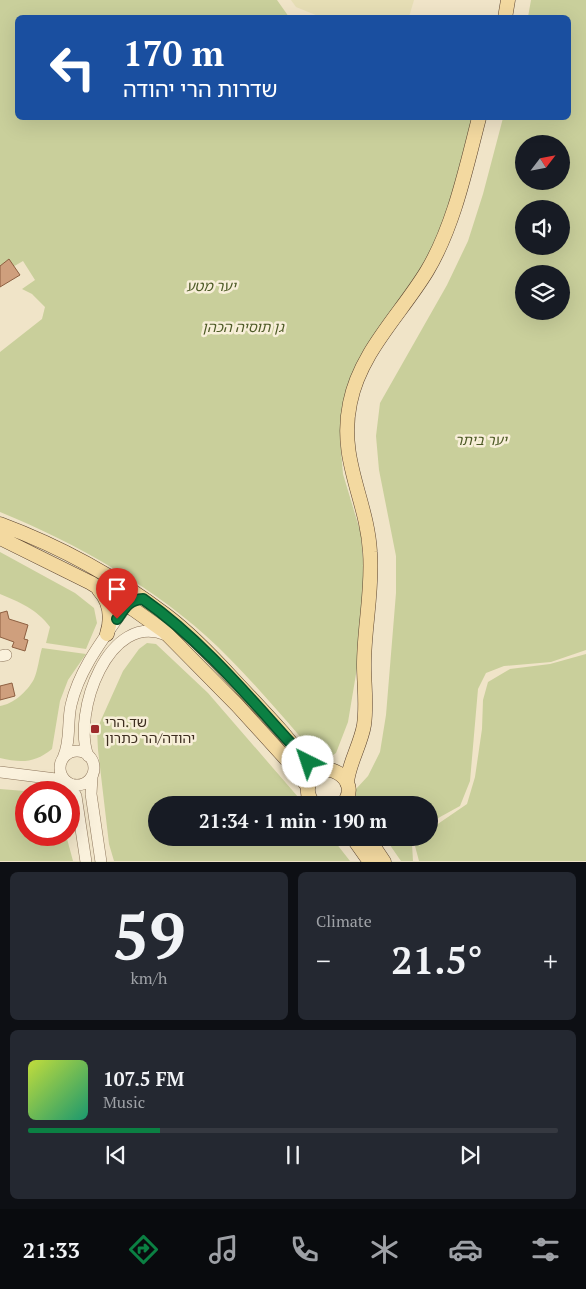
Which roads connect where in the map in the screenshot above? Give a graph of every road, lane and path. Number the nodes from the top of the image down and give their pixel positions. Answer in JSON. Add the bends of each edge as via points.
{"nodes":[{"id":1,"x":508,"y":0,"type":"edge"},
{"id":2,"x":506,"y":15,"type":"edge"},
{"id":3,"x":478,"y":120,"type":"edge"},
{"id":4,"x":0,"y":524,"type":"edge"},
{"id":5,"x":0,"y":538,"type":"edge"},
{"id":6,"x":92,"y":583,"type":"junction"},
{"id":7,"x":143,"y":599,"type":"junction"},
{"id":8,"x":127,"y":605,"type":"junction"},
{"id":9,"x":107,"y":634,"type":"junction"},
{"id":10,"x":172,"y":638,"type":"junction"},
{"id":11,"x":366,"y":703,"type":"junction"},
{"id":12,"x":88,"y":756,"type":"junction"},
{"id":13,"x":62,"y":761,"type":"junction"},
{"id":14,"x":334,"y":770,"type":"junction"},
{"id":15,"x":0,"y":772,"type":"edge"},
{"id":16,"x":319,"y":772,"type":"junction"},
{"id":17,"x":35,"y":775,"type":"junction"},
{"id":18,"x":92,"y":777,"type":"junction"},
{"id":19,"x":62,"y":781,"type":"edge"},
{"id":20,"x":65,"y":781,"type":"edge"},
{"id":21,"x":347,"y":783,"type":"junction"},
{"id":22,"x":80,"y":785,"type":"edge"},
{"id":23,"x":308,"y":787,"type":"junction"},
{"id":24,"x":309,"y":796,"type":"edge"},
{"id":25,"x":347,"y":796,"type":"edge"},
{"id":26,"x":80,"y":822,"type":"edge"},
{"id":27,"x":359,"y":846,"type":"edge"},
{"id":28,"x":373,"y":846,"type":"edge"},
{"id":29,"x":86,"y":862,"type":"edge"},
{"id":30,"x":102,"y":862,"type":"edge"},
{"id":31,"x":370,"y":862,"type":"edge"},
{"id":32,"x":384,"y":862,"type":"edge"}],
"edges":[{"from":1,"to":2,"type":"main road"},
{"from":3,"to":11,"type":"main road","via":[[444,237],[428,270],[366,361],[349,404],[347,447],[370,550],[371,588],[364,664]]},
{"from":4,"to":7,"type":"main road","via":[[71,556]]},
{"from":5,"to":6,"type":"main road"},
{"from":6,"to":8,"type":"main road"},
{"from":6,"to":9,"type":"main road","via":[[110,608]]},
{"from":7,"to":8,"type":"street"},
{"from":7,"to":16,"type":"main road","via":[[208,652]]},
{"from":8,"to":9,"type":"street"},
{"from":8,"to":10,"type":"main road"},
{"from":9,"to":13,"type":"street","via":[[85,666],[75,692],[70,707],[68,748]]},
{"from":10,"to":12,"type":"street","via":[[143,631],[123,640],[114,650],[93,685],[85,710],[84,738]]},
{"from":10,"to":23,"type":"main road","via":[[298,771]]},
{"from":11,"to":14,"type":"main road","via":[[345,762]]},
{"from":11,"to":21,"type":"main road","via":[[362,736]]},
{"from":12,"to":13,"type":"street","via":[[73,752]]},
{"from":12,"to":18,"type":"street","via":[[94,766]]},
{"from":13,"to":17,"type":"street","via":[[45,773]]},
{"from":13,"to":20,"type":"street","via":[[61,775]]},
{"from":14,"to":16,"type":"main road"},
{"from":14,"to":21,"type":"main road"},
{"from":15,"to":17,"type":"street"},
{"from":16,"to":23,"type":"main road"},
{"from":17,"to":19,"type":"street"},
{"from":18,"to":22,"type":"street"},
{"from":18,"to":30,"type":"street","via":[[91,794]]},
{"from":21,"to":25,"type":"main road"},
{"from":23,"to":24,"type":"main road"},
{"from":26,"to":29,"type":"street"},
{"from":27,"to":31,"type":"main road"},
{"from":28,"to":32,"type":"main road"}]}
